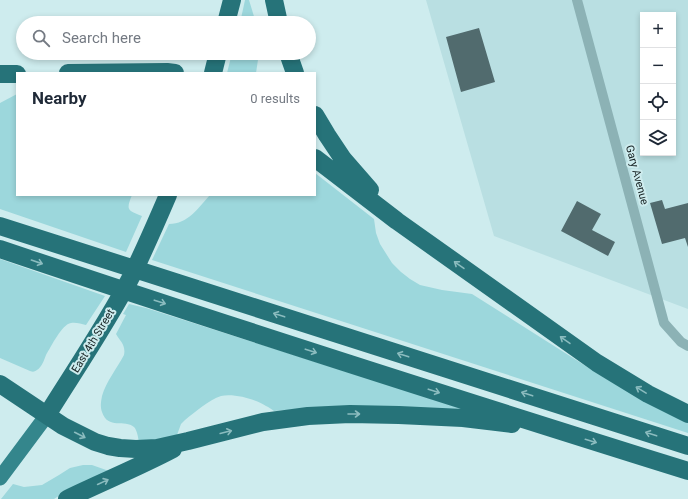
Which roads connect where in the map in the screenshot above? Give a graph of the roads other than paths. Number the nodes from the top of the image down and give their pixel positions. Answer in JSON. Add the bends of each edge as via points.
{"nodes":[{"id":1,"x":232,"y":0,"type":"edge"},
{"id":2,"x":274,"y":0,"type":"edge"},
{"id":3,"x":577,"y":0,"type":"edge"},
{"id":4,"x":228,"y":16,"type":"edge"},
{"id":5,"x":277,"y":16,"type":"edge"},
{"id":6,"x":216,"y":60,"type":"edge"},
{"id":7,"x":291,"y":60,"type":"edge"},
{"id":8,"x":213,"y":72,"type":"edge"},
{"id":9,"x":296,"y":72,"type":"edge"},
{"id":10,"x":0,"y":74,"type":"edge"},
{"id":11,"x":16,"y":74,"type":"edge"},
{"id":12,"x":316,"y":117,"type":"edge"},
{"id":13,"x":316,"y":159,"type":"edge"},
{"id":14,"x":168,"y":196,"type":"edge"},
{"id":15,"x":397,"y":221,"type":"junction"},
{"id":16,"x":0,"y":226,"type":"edge"},
{"id":17,"x":0,"y":249,"type":"edge"},
{"id":18,"x":688,"y":346,"type":"edge"},
{"id":19,"x":0,"y":384,"type":"edge"},
{"id":20,"x":688,"y":414,"type":"edge"},
{"id":21,"x":47,"y":415,"type":"junction"},
{"id":22,"x":554,"y":430,"type":"junction"},
{"id":23,"x":188,"y":441,"type":"junction"},
{"id":24,"x":688,"y":446,"type":"edge"},
{"id":25,"x":688,"y":471,"type":"edge"},
{"id":26,"x":0,"y":478,"type":"edge"},
{"id":27,"x":67,"y":499,"type":"edge"}],
"edges":[{"from":1,"to":4,"type":"highway"},
{"from":2,"to":5,"type":"highway"},
{"from":3,"to":18,"type":"street","name":"Gary Avenue","via":[[664,323]]},
{"from":6,"to":8,"type":"highway"},
{"from":7,"to":9,"type":"highway"},
{"from":10,"to":11,"type":"highway"},
{"from":12,"to":15,"type":"highway","via":[[343,159]]},
{"from":13,"to":15,"type":"highway"},
{"from":14,"to":21,"type":"highway","name":"East 4th Street","via":[[129,280]]},
{"from":20,"to":15,"type":"highway","one_way":true,"via":[[648,394],[597,363]]},
{"from":24,"to":16,"type":"highway","one_way":true},
{"from":17,"to":22,"type":"highway","one_way":true},
{"from":19,"to":21,"type":"highway"},
{"from":21,"to":23,"type":"highway","one_way":true,"via":[[95,442],[114,447],[157,448]]},
{"from":21,"to":26,"type":"main road","name":"East 4th Street"},
{"from":23,"to":22,"type":"highway","one_way":true,"via":[[263,422],[350,414],[463,418]]},
{"from":22,"to":25,"type":"highway","one_way":true},
{"from":27,"to":23,"type":"highway","one_way":true,"via":[[146,464]]}]}
